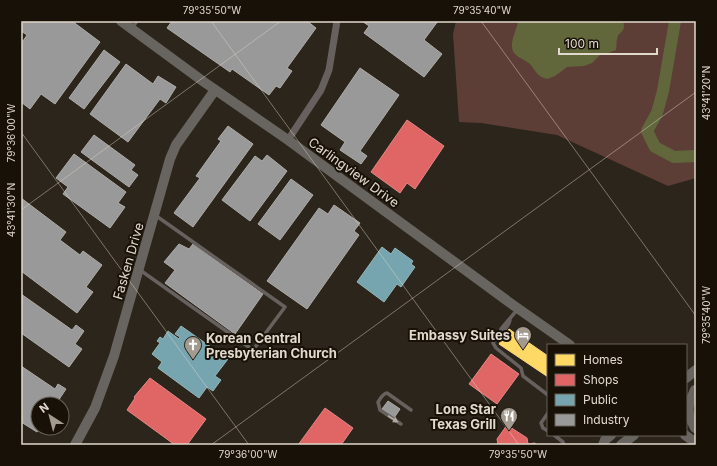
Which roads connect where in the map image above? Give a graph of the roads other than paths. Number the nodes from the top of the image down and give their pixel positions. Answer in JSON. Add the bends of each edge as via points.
{"nodes":[{"id":1,"x":121,"y":21,"type":"edge"},
{"id":2,"x":338,"y":21,"type":"edge"},
{"id":3,"x":134,"y":25,"type":"edge"},
{"id":4,"x":215,"y":90,"type":"junction"},
{"id":5,"x":288,"y":140,"type":"junction"},
{"id":6,"x":154,"y":214,"type":"junction"},
{"id":7,"x":139,"y":269,"type":"junction"},
{"id":8,"x":518,"y":309,"type":"junction"},
{"id":9,"x":569,"y":344,"type":"edge"},
{"id":10,"x":696,"y":370,"type":"edge"},
{"id":11,"x":687,"y":377,"type":"edge"},
{"id":12,"x":696,"y":390,"type":"edge"},
{"id":13,"x":547,"y":394,"type":"edge"},
{"id":14,"x":687,"y":396,"type":"edge"},
{"id":15,"x":411,"y":410,"type":"dead end"},
{"id":16,"x":547,"y":414,"type":"edge"},
{"id":17,"x":687,"y":422,"type":"edge"},
{"id":18,"x":401,"y":424,"type":"dead end"},
{"id":19,"x":696,"y":429,"type":"edge"},
{"id":20,"x":547,"y":430,"type":"edge"},
{"id":21,"x":555,"y":436,"type":"edge"},
{"id":22,"x":610,"y":436,"type":"edge"},
{"id":23,"x":633,"y":436,"type":"edge"},
{"id":24,"x":686,"y":436,"type":"edge"},
{"id":25,"x":696,"y":443,"type":"edge"},
{"id":26,"x":75,"y":445,"type":"edge"},
{"id":27,"x":564,"y":445,"type":"edge"},
{"id":28,"x":603,"y":445,"type":"edge"},
{"id":29,"x":621,"y":445,"type":"edge"}],
"edges":[{"from":1,"to":3,"type":"main road","name":"Carlingview Drive"},
{"from":2,"to":5,"type":"street","via":[[329,70],[321,90]]},
{"from":3,"to":4,"type":"main road","name":"Carlingview Drive"},
{"from":4,"to":5,"type":"main road","name":"Carlingview Drive"},
{"from":4,"to":6,"type":"main road","name":"Fasken Drive","via":[[176,146]]},
{"from":5,"to":8,"type":"main road","name":"Carlingview Drive"},
{"from":6,"to":7,"type":"main road","name":"Fasken Drive"},
{"from":6,"to":7,"type":"lane","via":[[285,307],[253,350]]},
{"from":7,"to":26,"type":"main road","name":"Fasken Drive","via":[[112,363],[95,408]]},
{"from":8,"to":9,"type":"main road","name":"Carlingview Drive"},
{"from":8,"to":13,"type":"lane","via":[[493,343],[521,368],[523,376]]},
{"from":10,"to":11,"type":"main road"},
{"from":12,"to":14,"type":"main road"},
{"from":12,"to":19,"type":"main road","via":[[688,407],[688,414]]},
{"from":15,"to":18,"type":"lane","one_way":true,"via":[[387,393],[381,397],[378,402],[380,410]]},
{"from":16,"to":20,"type":"lane","via":[[541,423]]},
{"from":17,"to":19,"type":"main road"},
{"from":21,"to":27,"type":"lane"},
{"from":22,"to":28,"type":"main road"},
{"from":23,"to":29,"type":"main road"},
{"from":24,"to":25,"type":"main road"}]}
